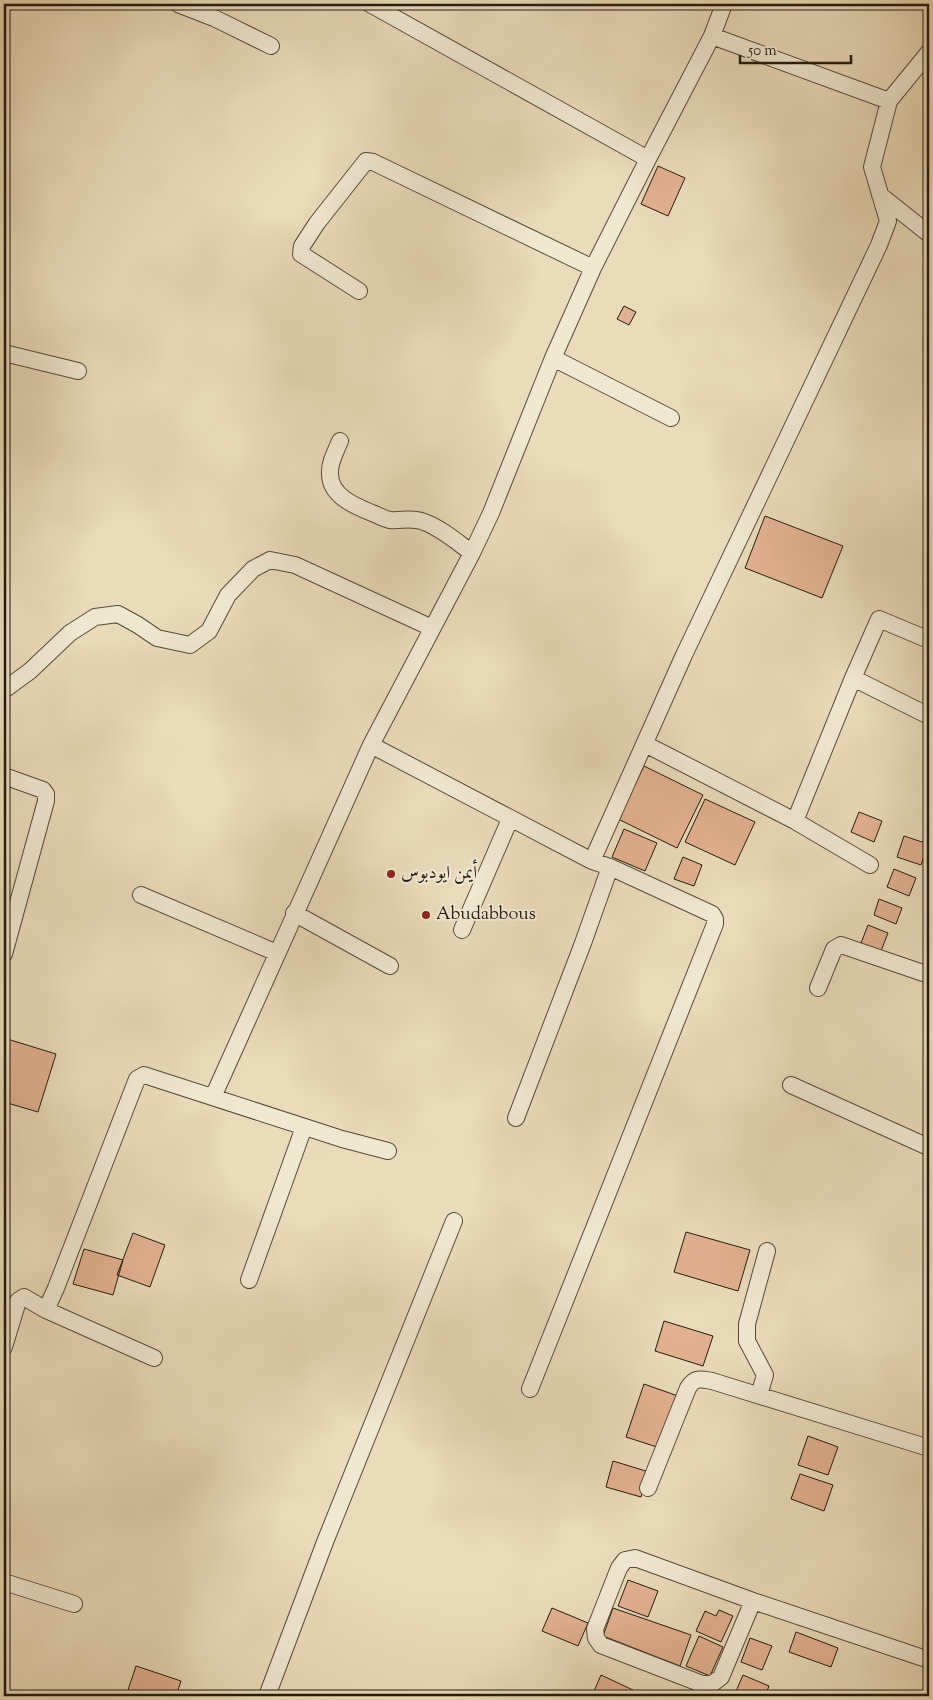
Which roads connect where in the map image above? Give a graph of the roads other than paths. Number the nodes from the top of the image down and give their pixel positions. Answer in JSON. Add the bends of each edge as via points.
{"nodes":[{"id":1,"x":178,"y":4,"type":"edge"},
{"id":2,"x":370,"y":4,"type":"edge"},
{"id":3,"x":724,"y":4,"type":"edge"},
{"id":4,"x":712,"y":36,"type":"junction"},
{"id":5,"x":272,"y":46,"type":"dead end"},
{"id":6,"x":929,"y":52,"type":"edge"},
{"id":7,"x":889,"y":101,"type":"junction"},
{"id":8,"x":648,"y":159,"type":"junction"},
{"id":9,"x":880,"y":196,"type":"junction"},
{"id":10,"x":929,"y":234,"type":"edge"},
{"id":11,"x":593,"y":268,"type":"junction"},
{"id":12,"x":358,"y":290,"type":"dead end"},
{"id":13,"x":4,"y":353,"type":"edge"},
{"id":14,"x":553,"y":358,"type":"junction"},
{"id":15,"x":78,"y":371,"type":"dead end"},
{"id":16,"x":671,"y":418,"type":"dead end"},
{"id":17,"x":340,"y":441,"type":"dead end"},
{"id":18,"x":472,"y":553,"type":"junction"},
{"id":19,"x":432,"y":628,"type":"junction"},
{"id":20,"x":929,"y":640,"type":"edge"},
{"id":21,"x":852,"y":678,"type":"junction"},
{"id":22,"x":4,"y":690,"type":"edge"},
{"id":23,"x":929,"y":716,"type":"edge"},
{"id":24,"x":644,"y":744,"type":"junction"},
{"id":25,"x":371,"y":745,"type":"junction"},
{"id":26,"x":4,"y":776,"type":"edge"},
{"id":27,"x":510,"y":819,"type":"junction"},
{"id":28,"x":795,"y":821,"type":"junction"},
{"id":29,"x":592,"y":861,"type":"junction"},
{"id":30,"x":870,"y":865,"type":"dead end"},
{"id":31,"x":610,"y":867,"type":"junction"},
{"id":32,"x":141,"y":895,"type":"dead end"},
{"id":33,"x":294,"y":913,"type":"junction"},
{"id":34,"x":462,"y":930,"type":"dead end"},
{"id":35,"x":276,"y":953,"type":"junction"},
{"id":36,"x":4,"y":954,"type":"edge"},
{"id":37,"x":390,"y":966,"type":"dead end"},
{"id":38,"x":929,"y":975,"type":"edge"},
{"id":39,"x":818,"y":988,"type":"dead end"},
{"id":40,"x":791,"y":1085,"type":"dead end"},
{"id":41,"x":213,"y":1097,"type":"junction"},
{"id":42,"x":516,"y":1118,"type":"dead end"},
{"id":43,"x":304,"y":1126,"type":"junction"},
{"id":44,"x":929,"y":1145,"type":"edge"},
{"id":45,"x":388,"y":1151,"type":"dead end"},
{"id":46,"x":454,"y":1221,"type":"dead end"},
{"id":47,"x":767,"y":1251,"type":"dead end"},
{"id":48,"x":249,"y":1280,"type":"dead end"},
{"id":49,"x":46,"y":1310,"type":"junction"},
{"id":50,"x":4,"y":1347,"type":"edge"},
{"id":51,"x":154,"y":1358,"type":"dead end"},
{"id":52,"x":530,"y":1389,"type":"dead end"},
{"id":53,"x":759,"y":1395,"type":"junction"},
{"id":54,"x":929,"y":1448,"type":"edge"},
{"id":55,"x":648,"y":1488,"type":"dead end"},
{"id":56,"x":4,"y":1582,"type":"edge"},
{"id":57,"x":753,"y":1601,"type":"junction"},
{"id":58,"x":74,"y":1604,"type":"dead end"},
{"id":59,"x":929,"y":1660,"type":"edge"},
{"id":60,"x":268,"y":1696,"type":"edge"}],
"edges":[{"from":1,"to":5,"type":"street"},
{"from":2,"to":8,"type":"street"},
{"from":3,"to":4,"type":"street"},
{"from":4,"to":7,"type":"street"},
{"from":4,"to":8,"type":"street"},
{"from":6,"to":7,"type":"street"},
{"from":7,"to":9,"type":"street","via":[[872,167]]},
{"from":8,"to":11,"type":"street"},
{"from":9,"to":10,"type":"street"},
{"from":9,"to":24,"type":"street","via":[[888,221],[879,244]]},
{"from":11,"to":12,"type":"street","via":[[366,161],[302,246],[302,254]]},
{"from":11,"to":14,"type":"street"},
{"from":13,"to":15,"type":"street"},
{"from":14,"to":16,"type":"street"},
{"from":14,"to":18,"type":"street"},
{"from":17,"to":18,"type":"street","via":[[330,466],[331,481],[339,494],[351,504],[389,520],[423,521]]},
{"from":18,"to":19,"type":"street"},
{"from":19,"to":22,"type":"street","via":[[295,564],[270,560],[253,569],[228,596],[209,631],[190,645],[157,638],[118,614],[95,617],[70,633],[30,671]]},
{"from":19,"to":25,"type":"street"},
{"from":20,"to":21,"type":"street","via":[[879,619]]},
{"from":21,"to":23,"type":"street"},
{"from":21,"to":28,"type":"street"},
{"from":24,"to":28,"type":"street"},
{"from":24,"to":29,"type":"street"},
{"from":25,"to":27,"type":"street"},
{"from":25,"to":33,"type":"street"},
{"from":26,"to":36,"type":"street","via":[[44,790],[46,794]]},
{"from":27,"to":29,"type":"street"},
{"from":27,"to":34,"type":"street"},
{"from":28,"to":30,"type":"street"},
{"from":29,"to":31,"type":"street"},
{"from":31,"to":42,"type":"street"},
{"from":31,"to":52,"type":"street","via":[[712,914],[715,924]]},
{"from":32,"to":35,"type":"street"},
{"from":33,"to":35,"type":"street"},
{"from":33,"to":37,"type":"street"},
{"from":35,"to":41,"type":"street"},
{"from":38,"to":39,"type":"street","via":[[841,945],[834,949]]},
{"from":40,"to":44,"type":"street"},
{"from":41,"to":43,"type":"street"},
{"from":41,"to":49,"type":"street","via":[[144,1075],[137,1079]]},
{"from":43,"to":45,"type":"street"},
{"from":43,"to":48,"type":"street"},
{"from":46,"to":60,"type":"street","via":[[325,1542]]},
{"from":47,"to":53,"type":"street","via":[[747,1324],[747,1341],[765,1375]]},
{"from":49,"to":50,"type":"street","via":[[24,1297],[20,1298]]},
{"from":49,"to":51,"type":"street"},
{"from":53,"to":54,"type":"street"},
{"from":53,"to":55,"type":"street","via":[[712,1381],[698,1379],[692,1382]]},
{"from":56,"to":58,"type":"street"},
{"from":57,"to":57,"type":"street","via":[[721,1677],[712,1684],[702,1684],[601,1645],[596,1638],[595,1629],[625,1560],[635,1558]]},
{"from":57,"to":59,"type":"street"}]}
